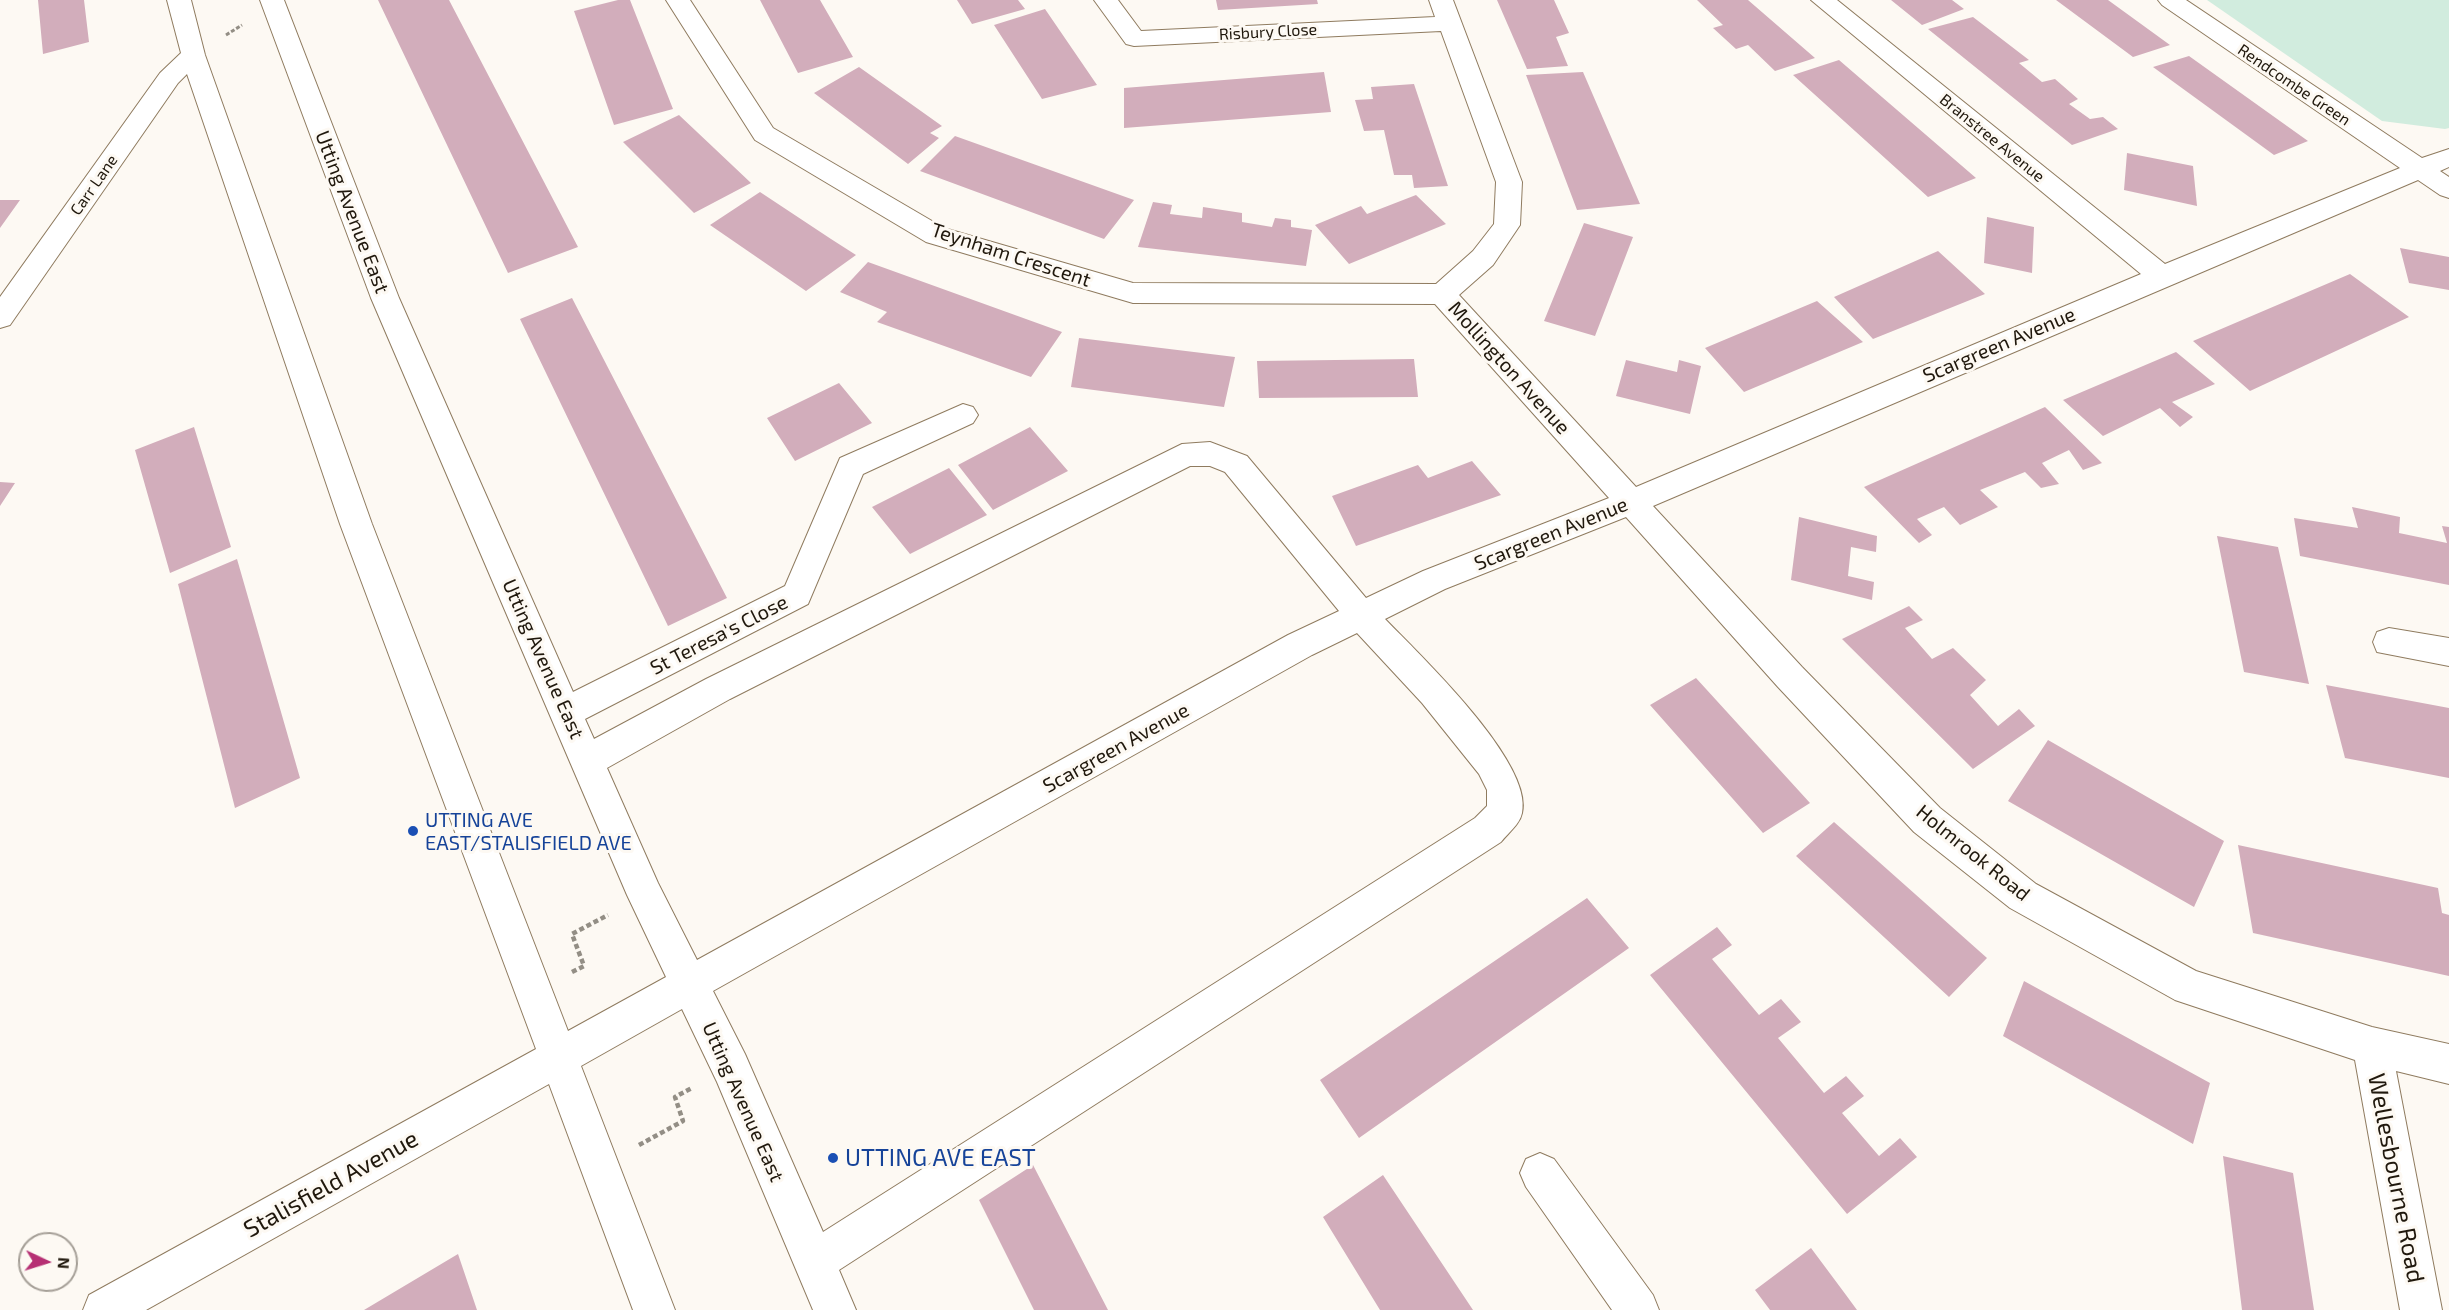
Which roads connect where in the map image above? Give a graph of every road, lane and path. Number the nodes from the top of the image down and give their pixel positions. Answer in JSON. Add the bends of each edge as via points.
{"nodes":[{"id":1,"x":179,"y":0,"type":"edge"},
{"id":2,"x":678,"y":0,"type":"edge"},
{"id":3,"x":1106,"y":0,"type":"edge"},
{"id":4,"x":1822,"y":0,"type":"edge"},
{"id":5,"x":2170,"y":0,"type":"edge"},
{"id":6,"x":273,"y":3,"type":"edge"},
{"id":7,"x":1446,"y":12,"type":"edge"},
{"id":8,"x":192,"y":55,"type":"junction"},
{"id":9,"x":2449,"y":157,"type":"edge"},
{"id":10,"x":2419,"y":169,"type":"junction"},
{"id":11,"x":2449,"y":189,"type":"edge"},
{"id":12,"x":2162,"y":276,"type":"junction"},
{"id":13,"x":1442,"y":294,"type":"junction"},
{"id":14,"x":0,"y":318,"type":"edge"},
{"id":15,"x":963,"y":415,"type":"dead end"},
{"id":16,"x":1631,"y":502,"type":"junction"},
{"id":17,"x":1362,"y":616,"type":"junction"},
{"id":18,"x":2389,"y":642,"type":"dead end"},
{"id":19,"x":2449,"y":652,"type":"edge"},
{"id":20,"x":566,"y":712,"type":"junction"},
{"id":21,"x":588,"y":761,"type":"junction"},
{"id":22,"x":645,"y":895,"type":"junction"},
{"id":23,"x":690,"y":986,"type":"junction"},
{"id":24,"x":534,"y":992,"type":"junction"},
{"id":25,"x":2372,"y":1046,"type":"junction"},
{"id":26,"x":556,"y":1057,"type":"junction"},
{"id":27,"x":2449,"y":1064,"type":"edge"},
{"id":28,"x":731,"y":1068,"type":"junction"},
{"id":29,"x":598,"y":1166,"type":"junction"},
{"id":30,"x":1540,"y":1173,"type":"dead end"},
{"id":31,"x":813,"y":1262,"type":"junction"},
{"id":32,"x":105,"y":1310,"type":"edge"},
{"id":33,"x":654,"y":1310,"type":"edge"},
{"id":34,"x":835,"y":1310,"type":"edge"},
{"id":35,"x":1638,"y":1310,"type":"edge"},
{"id":36,"x":2421,"y":1310,"type":"edge"}],
"edges":[{"from":1,"to":8,"type":"street"},
{"from":2,"to":13,"type":"street","name":"Teynham Crescent","via":[[764,134],[935,235],[1133,293]]},
{"from":3,"to":7,"type":"street","name":"Risbury Close","via":[[1134,39]]},
{"from":4,"to":12,"type":"street","name":"Branstree Avenue"},
{"from":5,"to":10,"type":"street","name":"Rendcombe Green"},
{"from":6,"to":8,"type":"path"},
{"from":6,"to":20,"type":"street","name":"Utting Avenue East","via":[[385,298]]},
{"from":7,"to":13,"type":"street","name":"Mollington Avenue","via":[[1509,182],[1507,225],[1483,258]]},
{"from":8,"to":14,"type":"street","name":"Carr Lane","via":[[169,78]]},
{"from":8,"to":24,"type":"street","via":[[356,524]]},
{"from":9,"to":10,"type":"street","name":"Scargreen Avenue"},
{"from":10,"to":11,"type":"street","name":"Rendcombe Green"},
{"from":10,"to":12,"type":"street","name":"Scargreen Avenue"},
{"from":12,"to":16,"type":"street","name":"Scargreen Avenue"},
{"from":13,"to":16,"type":"street","name":"Mollington Avenue"},
{"from":15,"to":20,"type":"street","name":"St Teresa's Close","via":[[850,466],[797,595]]},
{"from":16,"to":17,"type":"street","name":"Scargreen Avenue","via":[[1434,580]]},
{"from":16,"to":25,"type":"street","name":"Holmrook Road","via":[[1927,820],[2023,896],[2188,987]]},
{"from":17,"to":21,"type":"street","via":[[1236,464],[1219,454],[1182,456],[718,689]]},
{"from":17,"to":23,"type":"street","name":"Scargreen Avenue","via":[[1300,645]]},
{"from":17,"to":31,"type":"street","via":[[1434,693],[1491,763],[1504,789],[1505,812],[1488,830],[1439,862]]},
{"from":18,"to":19,"type":"street"},
{"from":20,"to":21,"type":"street","name":"Utting Avenue East"},
{"from":21,"to":22,"type":"street","name":"Utting Avenue East"},
{"from":22,"to":23,"type":"street","name":"Utting Avenue East"},
{"from":22,"to":24,"type":"path","via":[[572,934],[584,966]]},
{"from":23,"to":26,"type":"street","name":"Scargreen Avenue"},
{"from":23,"to":28,"type":"street","name":"Utting Avenue East"},
{"from":24,"to":26,"type":"street"},
{"from":25,"to":27,"type":"street","name":"Holmrook Road"},
{"from":25,"to":36,"type":"street","name":"Wellesbourne Road"},
{"from":26,"to":29,"type":"street"},
{"from":26,"to":32,"type":"street","name":"Stalisfield Avenue"},
{"from":28,"to":29,"type":"path","via":[[675,1097],[683,1121]]},
{"from":28,"to":31,"type":"street","name":"Utting Avenue East"},
{"from":29,"to":33,"type":"street"},
{"from":30,"to":35,"type":"street"},
{"from":31,"to":34,"type":"street","name":"Utting Avenue East"}]}
